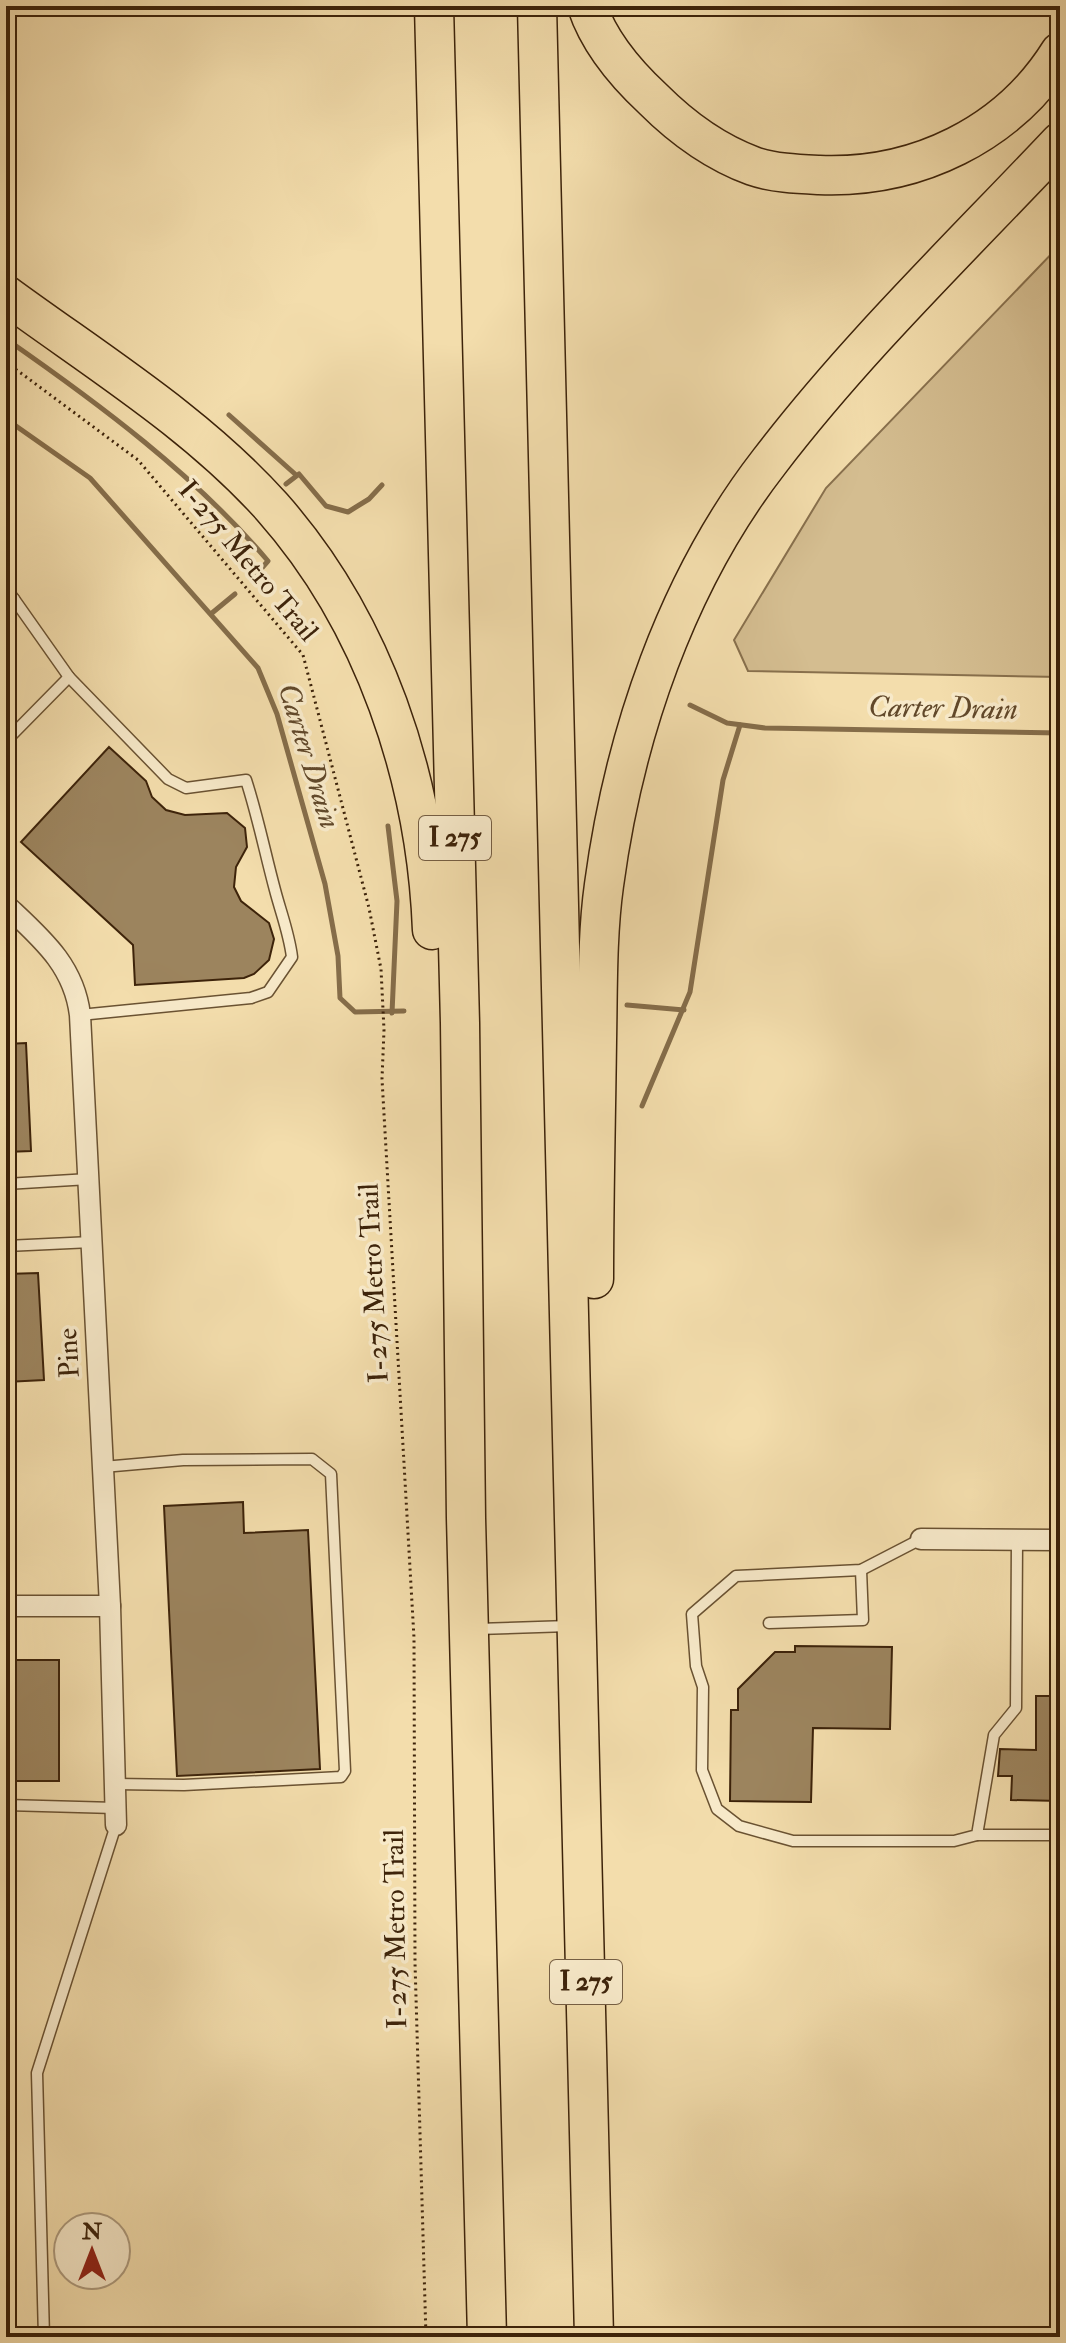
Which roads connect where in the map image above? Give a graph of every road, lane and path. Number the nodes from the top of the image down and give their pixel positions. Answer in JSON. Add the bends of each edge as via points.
{"nodes":[{"id":1,"x":432,"y":6,"type":"edge"},
{"id":2,"x":537,"y":6,"type":"edge"},
{"id":3,"x":587,"y":6,"type":"edge"},
{"id":4,"x":1060,"y":52,"type":"edge"},
{"id":5,"x":1060,"y":142,"type":"edge"},
{"id":6,"x":6,"y":295,"type":"edge"},
{"id":7,"x":6,"y":362,"type":"edge"},
{"id":8,"x":6,"y":588,"type":"edge"},
{"id":9,"x":10,"y":603,"type":"edge"},
{"id":10,"x":69,"y":677,"type":"junction"},
{"id":11,"x":6,"y":741,"type":"edge"},
{"id":12,"x":6,"y":905,"type":"edge"},
{"id":13,"x":80,"y":1015,"type":"junction"},
{"id":14,"x":89,"y":1179,"type":"junction"},
{"id":15,"x":6,"y":1184,"type":"edge"},
{"id":16,"x":92,"y":1242,"type":"junction"},
{"id":17,"x":6,"y":1246,"type":"edge"},
{"id":18,"x":574,"y":1463,"type":"junction"},
{"id":19,"x":103,"y":1467,"type":"junction"},
{"id":20,"x":466,"y":1518,"type":"junction"},
{"id":21,"x":921,"y":1539,"type":"joint"},
{"id":22,"x":1017,"y":1540,"type":"junction"},
{"id":23,"x":1060,"y":1540,"type":"edge"},
{"id":24,"x":861,"y":1570,"type":"junction"},
{"id":25,"x":6,"y":1606,"type":"edge"},
{"id":26,"x":110,"y":1606,"type":"junction"},
{"id":27,"x":769,"y":1623,"type":"dead end"},
{"id":28,"x":578,"y":1626,"type":"junction"},
{"id":29,"x":471,"y":1629,"type":"junction"},
{"id":30,"x":115,"y":1784,"type":"junction"},
{"id":31,"x":6,"y":1805,"type":"edge"},
{"id":32,"x":115,"y":1817,"type":"junction"},
{"id":33,"x":977,"y":1835,"type":"junction"},
{"id":34,"x":1060,"y":1835,"type":"edge"},
{"id":35,"x":44,"y":2337,"type":"edge"},
{"id":36,"x":426,"y":2337,"type":"edge"},
{"id":37,"x":487,"y":2337,"type":"edge"},
{"id":38,"x":594,"y":2337,"type":"edge"}],
"edges":[{"from":1,"to":20,"type":"highway","number":"I 275","via":[[460,1023]]},
{"from":2,"to":18,"type":"highway","number":"I 275"},
{"from":3,"to":4,"type":"highway","via":[[611,54],[672,118],[713,147],[754,166],[796,174],[846,176],[905,167],[945,153],[1012,110]]},
{"from":5,"to":18,"type":"highway","via":[[839,378],[767,463],[721,534],[672,632],[642,709],[620,791],[603,888],[590,1420]]},
{"from":6,"to":20,"type":"highway","via":[[200,438],[271,506],[316,566],[382,690],[415,786],[431,890],[448,1402]]},
{"from":7,"to":36,"type":"path","name":"I-275 Metro Trail","via":[[138,460],[303,655],[369,908],[382,994],[382,1079],[414,1638],[415,1963]]},
{"from":8,"to":9,"type":"lane"},
{"from":9,"to":10,"type":"lane"},
{"from":10,"to":11,"type":"lane"},
{"from":10,"to":13,"type":"lane","via":[[168,779],[186,788],[246,780],[289,928],[292,957],[268,992],[251,998]]},
{"from":12,"to":13,"type":"street","name":"Pine","via":[[61,959]]},
{"from":13,"to":14,"type":"street","name":"Pine"},
{"from":14,"to":15,"type":"lane"},
{"from":14,"to":16,"type":"street","name":"Pine"},
{"from":16,"to":17,"type":"lane"},
{"from":16,"to":19,"type":"street","name":"Pine"},
{"from":18,"to":28,"type":"highway","number":"I 275"},
{"from":19,"to":26,"type":"street","name":"Pine"},
{"from":19,"to":30,"type":"lane","via":[[312,1459],[331,1474],[345,1771],[341,1777]]},
{"from":20,"to":29,"type":"highway","number":"I 275"},
{"from":21,"to":22,"type":"street"},
{"from":21,"to":24,"type":"lane"},
{"from":22,"to":23,"type":"street"},
{"from":22,"to":33,"type":"lane","via":[[1016,1708],[994,1735]]},
{"from":24,"to":27,"type":"lane","via":[[863,1620]]},
{"from":24,"to":33,"type":"lane","via":[[736,1576],[692,1614],[703,1687],[702,1770],[717,1809],[739,1826],[793,1841],[954,1841]]},
{"from":25,"to":26,"type":"street"},
{"from":26,"to":30,"type":"street","name":"Pine"},
{"from":28,"to":29,"type":"lane"},
{"from":28,"to":38,"type":"highway","number":"I 275"},
{"from":29,"to":37,"type":"highway","number":"I 275"},
{"from":30,"to":32,"type":"street","name":"Pine"},
{"from":31,"to":32,"type":"lane"},
{"from":32,"to":35,"type":"lane","via":[[37,2073]]},
{"from":33,"to":34,"type":"lane"}]}
